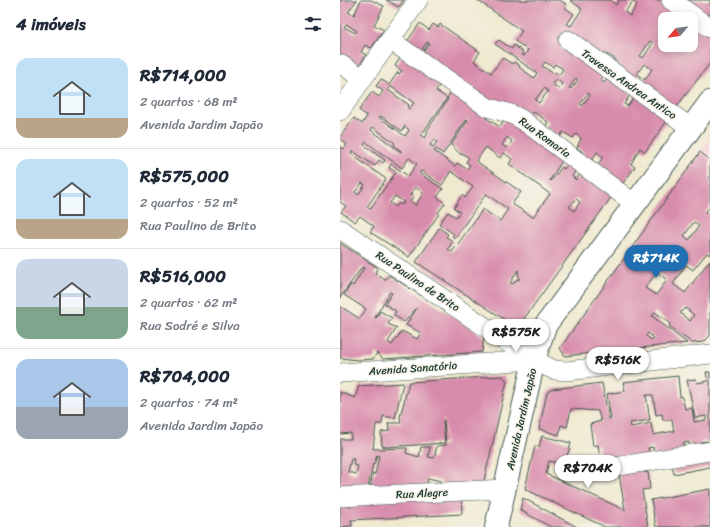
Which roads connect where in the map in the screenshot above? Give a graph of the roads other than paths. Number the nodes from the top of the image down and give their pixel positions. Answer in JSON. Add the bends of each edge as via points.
{"nodes":[{"id":1,"x":418,"y":0,"type":"edge"},
{"id":2,"x":671,"y":0,"type":"edge"},
{"id":3,"x":710,"y":28,"type":"edge"},
{"id":4,"x":390,"y":40,"type":"junction"},
{"id":5,"x":568,"y":40,"type":"dead end"},
{"id":6,"x":340,"y":64,"type":"edge"},
{"id":7,"x":363,"y":78,"type":"junction"},
{"id":8,"x":710,"y":102,"type":"edge"},
{"id":9,"x":340,"y":112,"type":"edge"},
{"id":10,"x":691,"y":128,"type":"junction"},
{"id":11,"x":635,"y":204,"type":"junction"},
{"id":12,"x":340,"y":229,"type":"edge"},
{"id":13,"x":503,"y":338,"type":"junction"},
{"id":14,"x":710,"y":354,"type":"edge"},
{"id":15,"x":534,"y":360,"type":"junction"},
{"id":16,"x":498,"y":362,"type":"junction"},
{"id":17,"x":340,"y":373,"type":"edge"},
{"id":18,"x":710,"y":451,"type":"edge"},
{"id":19,"x":620,"y":466,"type":"dead end"},
{"id":20,"x":505,"y":489,"type":"junction"},
{"id":21,"x":340,"y":497,"type":"edge"},
{"id":22,"x":496,"y":527,"type":"edge"}],
"edges":[{"from":1,"to":4,"type":"street"},
{"from":2,"to":3,"type":"street"},
{"from":4,"to":7,"type":"street"},
{"from":4,"to":11,"type":"street","name":"Rua Romaria","via":[[487,107],[521,119]]},
{"from":5,"to":10,"type":"street","name":"Travessa Andrea Antico"},
{"from":6,"to":7,"type":"street"},
{"from":7,"to":9,"type":"street"},
{"from":8,"to":10,"type":"main road","name":"Avenida Jardim Japão"},
{"from":10,"to":11,"type":"main road","name":"Avenida Jardim Japão"},
{"from":11,"to":15,"type":"main road","name":"Avenida Jardim Japão","via":[[545,326]]},
{"from":12,"to":13,"type":"street","name":"Rua Paulino de Brito"},
{"from":13,"to":15,"type":"street","name":"Rua Paulino de Brito"},
{"from":13,"to":16,"type":"street"},
{"from":14,"to":15,"type":"street","name":"Rua Paulino de Brito","via":[[567,371],[554,370]]},
{"from":15,"to":16,"type":"street","name":"Avenida Sanatório"},
{"from":15,"to":20,"type":"main road","name":"Avenida Jardim Japão"},
{"from":16,"to":17,"type":"street","name":"Avenida Sanatório"},
{"from":18,"to":19,"type":"street"},
{"from":20,"to":21,"type":"street","name":"Rua Alegre"},
{"from":20,"to":22,"type":"main road","name":"Avenida Jardim Japão"}]}
